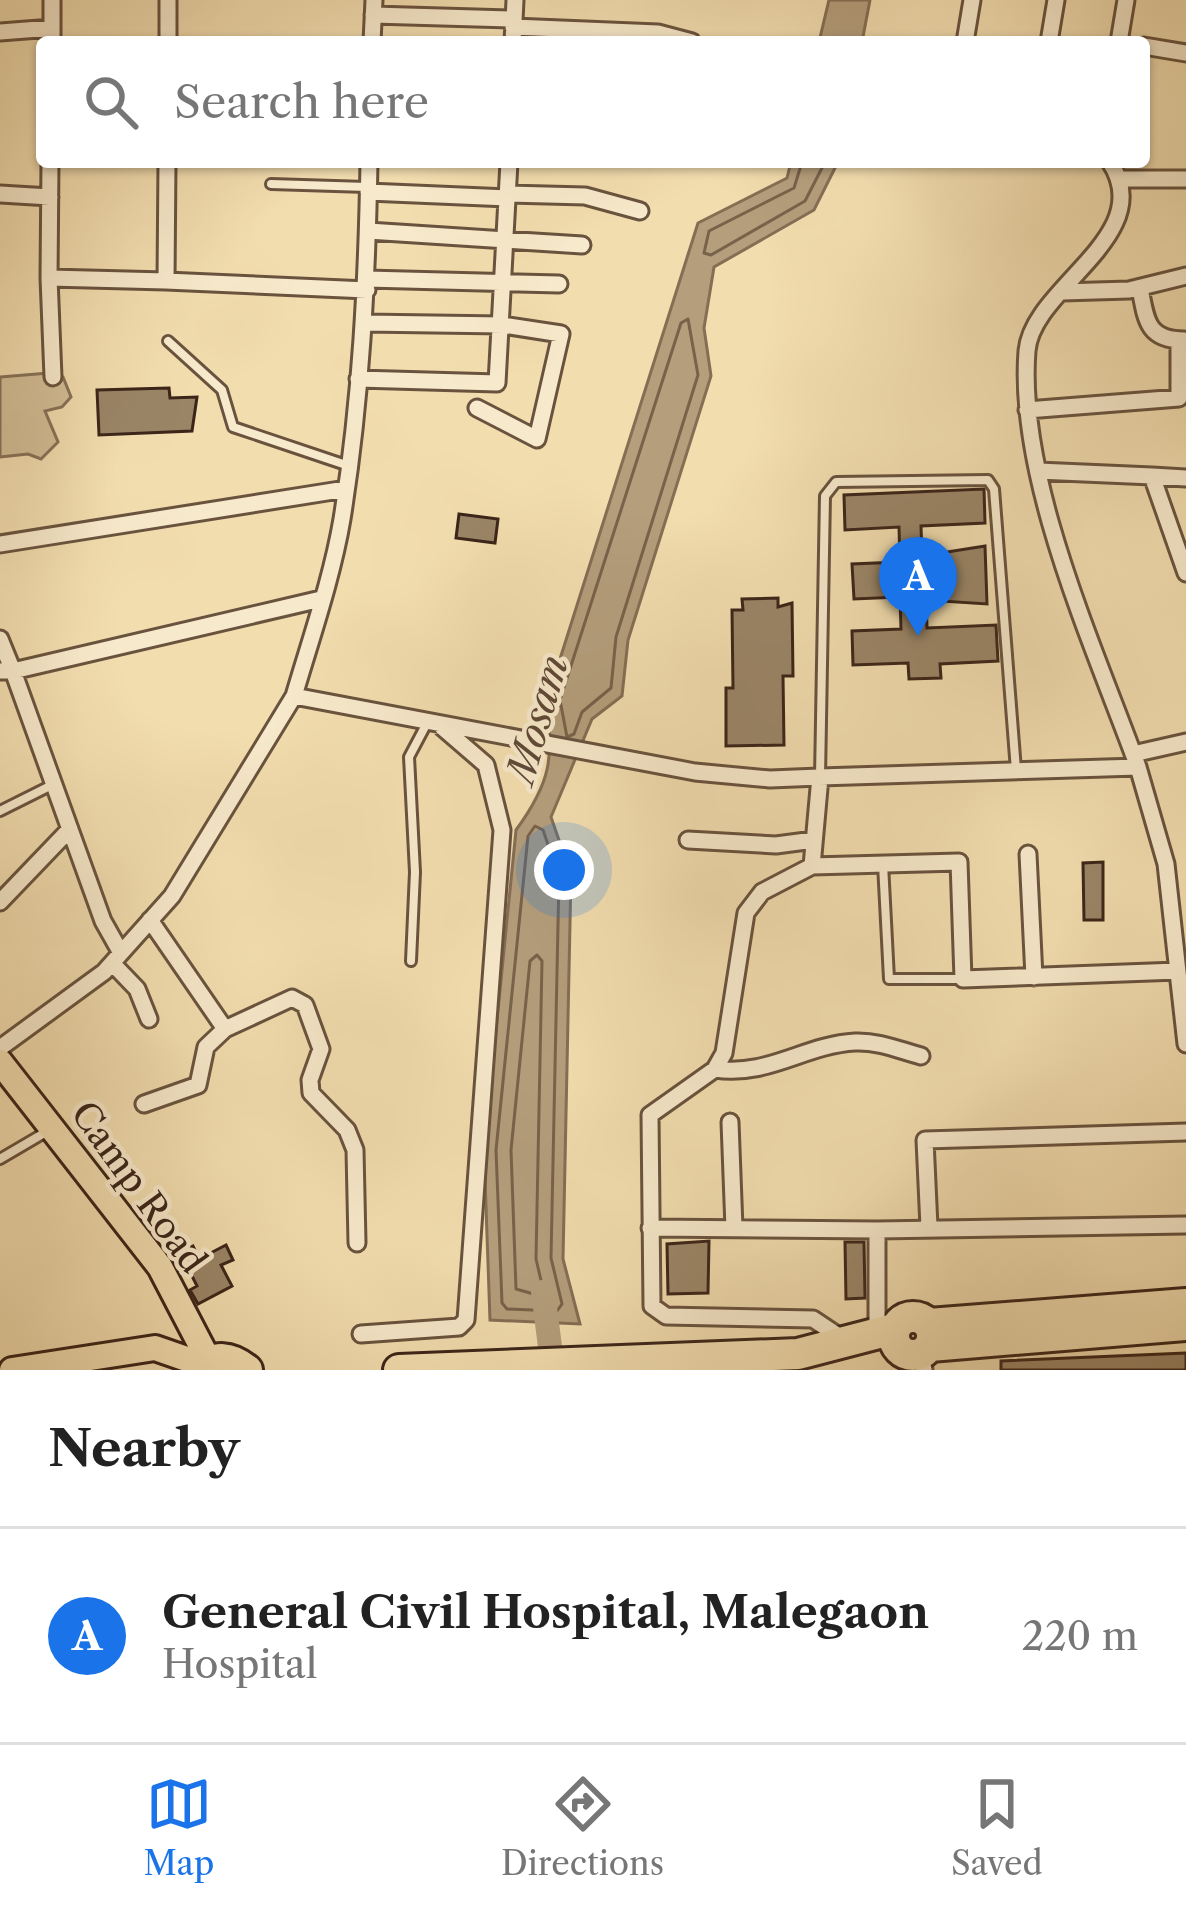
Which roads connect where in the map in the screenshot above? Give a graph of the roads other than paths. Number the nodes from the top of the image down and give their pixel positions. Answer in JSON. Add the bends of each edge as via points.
{"nodes":[{"id":1,"x":52,"y":0,"type":"edge"},
{"id":2,"x":168,"y":0,"type":"edge"},
{"id":3,"x":514,"y":0,"type":"edge"},
{"id":4,"x":972,"y":0,"type":"edge"},
{"id":5,"x":1056,"y":0,"type":"edge"},
{"id":6,"x":1126,"y":0,"type":"edge"},
{"id":7,"x":373,"y":8,"type":"edge"},
{"id":8,"x":513,"y":29,"type":"edge"},
{"id":9,"x":0,"y":32,"type":"edge"},
{"id":10,"x":52,"y":35,"type":"edge"},
{"id":11,"x":168,"y":36,"type":"edge"},
{"id":12,"x":639,"y":36,"type":"edge"},
{"id":13,"x":965,"y":36,"type":"edge"},
{"id":14,"x":1050,"y":36,"type":"edge"},
{"id":15,"x":1121,"y":36,"type":"edge"},
{"id":16,"x":1150,"y":47,"type":"edge"},
{"id":17,"x":1186,"y":53,"type":"edge"},
{"id":18,"x":50,"y":168,"type":"edge"},
{"id":19,"x":167,"y":168,"type":"edge"},
{"id":20,"x":369,"y":168,"type":"edge"},
{"id":21,"x":509,"y":168,"type":"edge"},
{"id":22,"x":1113,"y":168,"type":"edge"},
{"id":23,"x":1118,"y":179,"type":"junction"},
{"id":24,"x":1186,"y":179,"type":"edge"},
{"id":25,"x":271,"y":184,"type":"dead end"},
{"id":26,"x":369,"y":190,"type":"junction"},
{"id":27,"x":0,"y":194,"type":"edge"},
{"id":28,"x":508,"y":196,"type":"junction"},
{"id":29,"x":50,"y":197,"type":"junction"},
{"id":30,"x":640,"y":211,"type":"dead end"},
{"id":31,"x":368,"y":231,"type":"junction"},
{"id":32,"x":506,"y":239,"type":"junction"},
{"id":33,"x":582,"y":245,"type":"dead end"},
{"id":34,"x":1186,"y":276,"type":"edge"},
{"id":35,"x":49,"y":278,"type":"junction"},
{"id":36,"x":166,"y":281,"type":"junction"},
{"id":37,"x":505,"y":281,"type":"junction"},
{"id":38,"x":367,"y":284,"type":"junction"},
{"id":39,"x":560,"y":284,"type":"dead end"},
{"id":40,"x":1140,"y":288,"type":"junction"},
{"id":41,"x":1062,"y":292,"type":"junction"},
{"id":42,"x":364,"y":323,"type":"junction"},
{"id":43,"x":503,"y":326,"type":"junction"},
{"id":44,"x":168,"y":340,"type":"dead end"},
{"id":45,"x":1182,"y":340,"type":"edge"},
{"id":46,"x":53,"y":377,"type":"dead end"},
{"id":47,"x":358,"y":379,"type":"junction"},
{"id":48,"x":477,"y":408,"type":"dead end"},
{"id":49,"x":1027,"y":410,"type":"junction"},
{"id":50,"x":349,"y":466,"type":"junction"},
{"id":51,"x":1038,"y":471,"type":"junction"},
{"id":52,"x":1151,"y":476,"type":"junction"},
{"id":53,"x":1186,"y":478,"type":"edge"},
{"id":54,"x":346,"y":489,"type":"junction"},
{"id":55,"x":0,"y":544,"type":"edge"},
{"id":56,"x":1186,"y":572,"type":"edge"},
{"id":57,"x":321,"y":599,"type":"junction"},
{"id":58,"x":0,"y":640,"type":"edge"},
{"id":59,"x":6,"y":671,"type":"edge"},
{"id":60,"x":294,"y":696,"type":"junction"},
{"id":61,"x":442,"y":726,"type":"junction"},
{"id":62,"x":1186,"y":742,"type":"edge"},
{"id":63,"x":1136,"y":760,"type":"junction"},
{"id":64,"x":1016,"y":771,"type":"junction"},
{"id":65,"x":820,"y":777,"type":"junction"},
{"id":66,"x":53,"y":784,"type":"junction"},
{"id":67,"x":0,"y":811,"type":"edge"},
{"id":68,"x":70,"y":829,"type":"junction"},
{"id":69,"x":688,"y":840,"type":"dead end"},
{"id":70,"x":814,"y":840,"type":"junction"},
{"id":71,"x":1028,"y":854,"type":"dead end"},
{"id":72,"x":883,"y":863,"type":"junction"},
{"id":73,"x":812,"y":866,"type":"junction"},
{"id":74,"x":0,"y":902,"type":"edge"},
{"id":75,"x":150,"y":920,"type":"junction"},
{"id":76,"x":116,"y":958,"type":"junction"},
{"id":77,"x":410,"y":962,"type":"dead end"},
{"id":78,"x":1178,"y":971,"type":"junction"},
{"id":79,"x":1034,"y":977,"type":"junction"},
{"id":80,"x":963,"y":980,"type":"junction"},
{"id":81,"x":1184,"y":1003,"type":"edge"},
{"id":82,"x":149,"y":1019,"type":"dead end"},
{"id":83,"x":225,"y":1029,"type":"junction"},
{"id":84,"x":1186,"y":1044,"type":"edge"},
{"id":85,"x":0,"y":1048,"type":"edge"},
{"id":86,"x":921,"y":1056,"type":"dead end"},
{"id":87,"x":0,"y":1062,"type":"edge"},
{"id":88,"x":715,"y":1069,"type":"junction"},
{"id":89,"x":144,"y":1104,"type":"dead end"},
{"id":90,"x":730,"y":1122,"type":"dead end"},
{"id":91,"x":52,"y":1129,"type":"junction"},
{"id":92,"x":1186,"y":1132,"type":"edge"},
{"id":93,"x":0,"y":1159,"type":"edge"},
{"id":94,"x":1186,"y":1225,"type":"edge"},
{"id":95,"x":929,"y":1227,"type":"junction"},
{"id":96,"x":650,"y":1228,"type":"junction"},
{"id":97,"x":734,"y":1228,"type":"junction"},
{"id":98,"x":877,"y":1230,"type":"junction"},
{"id":99,"x":357,"y":1243,"type":"dead end"},
{"id":100,"x":1186,"y":1304,"type":"edge"},
{"id":101,"x":1186,"y":1325,"type":"edge"},
{"id":102,"x":361,"y":1334,"type":"dead end"},
{"id":103,"x":843,"y":1339,"type":"junction"},
{"id":104,"x":911,"y":1343,"type":"edge"},
{"id":105,"x":109,"y":1363,"type":"edge"},
{"id":106,"x":197,"y":1366,"type":"edge"},
{"id":107,"x":434,"y":1368,"type":"edge"},
{"id":108,"x":12,"y":1370,"type":"edge"},
{"id":109,"x":249,"y":1370,"type":"edge"},
{"id":110,"x":399,"y":1370,"type":"edge"},
{"id":111,"x":807,"y":1370,"type":"edge"}],
"edges":[{"from":1,"to":10,"type":"street"},
{"from":2,"to":11,"type":"street"},
{"from":3,"to":8,"type":"street"},
{"from":4,"to":13,"type":"street"},
{"from":5,"to":14,"type":"street"},
{"from":6,"to":15,"type":"street"},
{"from":7,"to":8,"type":"street"},
{"from":8,"to":12,"type":"street"},
{"from":9,"to":10,"type":"street"},
{"from":16,"to":17,"type":"street"},
{"from":18,"to":29,"type":"street"},
{"from":19,"to":36,"type":"street"},
{"from":20,"to":26,"type":"street"},
{"from":21,"to":28,"type":"street"},
{"from":22,"to":23,"type":"street"},
{"from":23,"to":24,"type":"street"},
{"from":23,"to":41,"type":"street","via":[[1111,226]]},
{"from":25,"to":26,"type":"lane"},
{"from":26,"to":28,"type":"street"},
{"from":26,"to":31,"type":"street"},
{"from":27,"to":29,"type":"street"},
{"from":28,"to":30,"type":"street","via":[[585,196]]},
{"from":28,"to":32,"type":"street"},
{"from":29,"to":35,"type":"street"},
{"from":31,"to":32,"type":"street"},
{"from":31,"to":38,"type":"street"},
{"from":32,"to":33,"type":"street"},
{"from":32,"to":37,"type":"street"},
{"from":34,"to":40,"type":"street"},
{"from":35,"to":36,"type":"street"},
{"from":35,"to":46,"type":"street"},
{"from":36,"to":38,"type":"street"},
{"from":37,"to":38,"type":"street"},
{"from":37,"to":39,"type":"street"},
{"from":37,"to":43,"type":"street"},
{"from":38,"to":42,"type":"street"},
{"from":40,"to":41,"type":"street"},
{"from":40,"to":45,"type":"street","via":[[1149,328]]},
{"from":41,"to":49,"type":"street","via":[[1031,330]]},
{"from":42,"to":43,"type":"street"},
{"from":42,"to":47,"type":"street"},
{"from":43,"to":47,"type":"street","via":[[494,384]]},
{"from":43,"to":48,"type":"street","via":[[562,336],[538,438]]},
{"from":44,"to":50,"type":"lane","via":[[222,390],[233,427]]},
{"from":45,"to":49,"type":"street","via":[[1177,399]]},
{"from":47,"to":50,"type":"street"},
{"from":49,"to":51,"type":"street"},
{"from":50,"to":54,"type":"street"},
{"from":51,"to":52,"type":"street"},
{"from":51,"to":63,"type":"street"},
{"from":52,"to":53,"type":"street"},
{"from":52,"to":56,"type":"street"},
{"from":54,"to":55,"type":"street"},
{"from":54,"to":57,"type":"street"},
{"from":57,"to":59,"type":"street"},
{"from":57,"to":60,"type":"street"},
{"from":58,"to":59,"type":"street"},
{"from":59,"to":66,"type":"street"},
{"from":60,"to":61,"type":"street"},
{"from":60,"to":75,"type":"street"},
{"from":61,"to":65,"type":"street","via":[[695,772]]},
{"from":61,"to":77,"type":"lane","via":[[409,757]]},
{"from":61,"to":102,"type":"street","via":[[486,765],[502,830],[466,1320],[459,1327]]},
{"from":62,"to":63,"type":"street"},
{"from":63,"to":64,"type":"street"},
{"from":63,"to":78,"type":"street","via":[[1166,864]]},
{"from":64,"to":65,"type":"street"},
{"from":64,"to":65,"type":"lane","via":[[994,489],[979,478],[932,479],[828,487]]},
{"from":65,"to":70,"type":"street"},
{"from":66,"to":67,"type":"lane"},
{"from":66,"to":68,"type":"street"},
{"from":68,"to":74,"type":"street"},
{"from":68,"to":76,"type":"street"},
{"from":69,"to":70,"type":"street"},
{"from":70,"to":73,"type":"street"},
{"from":71,"to":79,"type":"street"},
{"from":72,"to":73,"type":"street"},
{"from":72,"to":80,"type":"lane","via":[[889,979]]},
{"from":72,"to":80,"type":"street","via":[[959,862]]},
{"from":73,"to":88,"type":"street","via":[[762,892],[746,913],[729,1036]]},
{"from":75,"to":76,"type":"street"},
{"from":75,"to":83,"type":"street"},
{"from":76,"to":82,"type":"street"},
{"from":76,"to":85,"type":"street"},
{"from":78,"to":79,"type":"street"},
{"from":78,"to":81,"type":"street"},
{"from":79,"to":80,"type":"street"},
{"from":81,"to":84,"type":"street"},
{"from":83,"to":89,"type":"street","via":[[206,1047],[198,1085]]},
{"from":83,"to":99,"type":"street","via":[[292,998],[305,1005],[321,1048],[311,1093],[353,1141]]},
{"from":86,"to":88,"type":"street","via":[[852,1042],[765,1070]]},
{"from":87,"to":91,"type":"main road","name":"Camp Road"},
{"from":88,"to":96,"type":"street","via":[[650,1115]]},
{"from":90,"to":97,"type":"street"},
{"from":91,"to":93,"type":"lane"},
{"from":91,"to":106,"type":"main road","name":"Camp Road","via":[[160,1267]]},
{"from":92,"to":95,"type":"street","via":[[925,1140]]},
{"from":94,"to":95,"type":"street"},
{"from":95,"to":98,"type":"street"},
{"from":96,"to":97,"type":"street"},
{"from":96,"to":103,"type":"street","via":[[652,1306],[666,1316],[813,1319]]},
{"from":97,"to":98,"type":"street"},
{"from":98,"to":104,"type":"street"},
{"from":100,"to":104,"type":"highway"},
{"from":101,"to":104,"type":"highway"},
{"from":103,"to":104,"type":"highway"},
{"from":103,"to":107,"type":"highway","via":[[798,1354]]},
{"from":104,"to":111,"type":"highway"},
{"from":105,"to":106,"type":"main road","via":[[160,1348]]},
{"from":105,"to":108,"type":"main road"},
{"from":106,"to":109,"type":"highway","via":[[234,1360]]},
{"from":107,"to":110,"type":"highway"}]}
